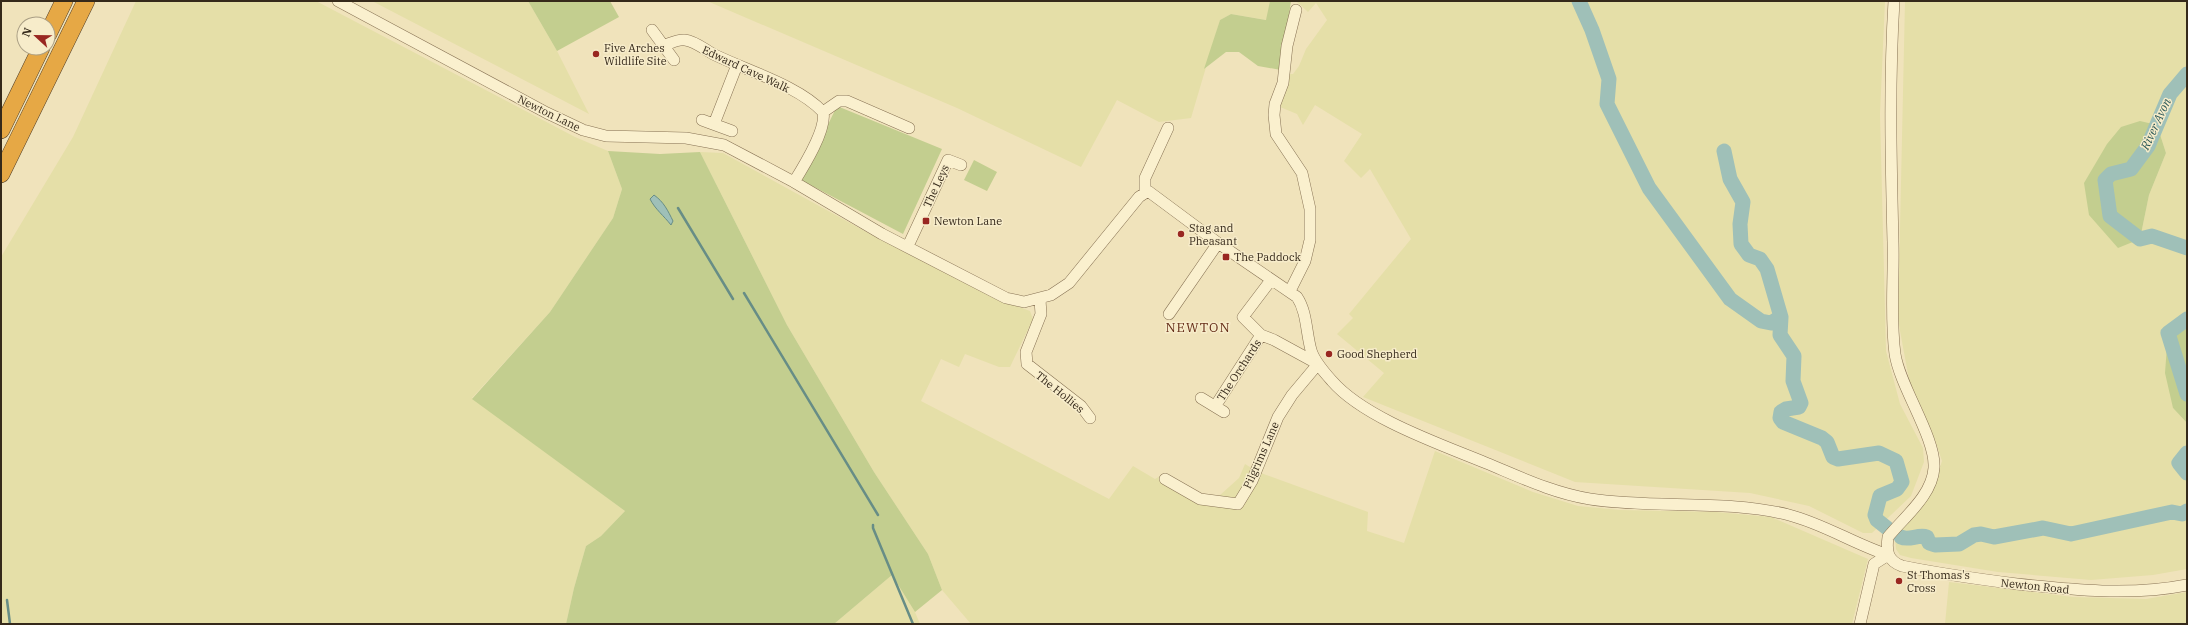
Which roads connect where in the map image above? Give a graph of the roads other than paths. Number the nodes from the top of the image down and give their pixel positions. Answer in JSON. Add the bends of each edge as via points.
{"nodes":[{"id":1,"x":64,"y":1,"type":"edge"},
{"id":2,"x":86,"y":1,"type":"edge"},
{"id":3,"x":338,"y":1,"type":"edge"},
{"id":4,"x":1894,"y":1,"type":"edge"},
{"id":5,"x":1296,"y":10,"type":"dead end"},
{"id":6,"x":56,"y":18,"type":"edge"},
{"id":7,"x":652,"y":30,"type":"dead end"},
{"id":8,"x":665,"y":45,"type":"junction"},
{"id":9,"x":37,"y":56,"type":"edge"},
{"id":10,"x":674,"y":60,"type":"dead end"},
{"id":11,"x":737,"y":65,"type":"junction"},
{"id":12,"x":823,"y":112,"type":"junction"},
{"id":13,"x":702,"y":120,"type":"dead end"},
{"id":14,"x":714,"y":124,"type":"junction"},
{"id":15,"x":909,"y":128,"type":"dead end"},
{"id":16,"x":1168,"y":128,"type":"dead end"},
{"id":17,"x":1,"y":130,"type":"edge"},
{"id":18,"x":732,"y":131,"type":"dead end"},
{"id":19,"x":961,"y":165,"type":"dead end"},
{"id":20,"x":1,"y":174,"type":"edge"},
{"id":21,"x":794,"y":182,"type":"junction"},
{"id":22,"x":1148,"y":192,"type":"junction"},
{"id":23,"x":1218,"y":243,"type":"junction"},
{"id":24,"x":908,"y":246,"type":"junction"},
{"id":25,"x":1271,"y":280,"type":"junction"},
{"id":26,"x":1290,"y":291,"type":"junction"},
{"id":27,"x":1040,"y":300,"type":"junction"},
{"id":28,"x":1169,"y":314,"type":"dead end"},
{"id":29,"x":1261,"y":335,"type":"junction"},
{"id":30,"x":1318,"y":364,"type":"junction"},
{"id":31,"x":1201,"y":398,"type":"dead end"},
{"id":32,"x":1090,"y":418,"type":"dead end"},
{"id":33,"x":1165,"y":479,"type":"dead end"},
{"id":34,"x":1888,"y":555,"type":"junction"},
{"id":35,"x":2187,"y":585,"type":"edge"},
{"id":36,"x":1860,"y":624,"type":"edge"}],
"edges":[{"from":1,"to":6,"type":"highway"},
{"from":2,"to":20,"type":"highway"},
{"from":3,"to":21,"type":"street","name":"Newton Lane","via":[[582,130],[606,136],[696,138],[724,145]]},
{"from":4,"to":34,"type":"street","via":[[1890,61],[1892,325],[1895,356],[1928,443],[1934,466],[1928,489],[1888,537]]},
{"from":5,"to":26,"type":"street","via":[[1287,46],[1283,83],[1275,104],[1274,115],[1276,134],[1302,173],[1310,209],[1310,240],[1305,261]]},
{"from":7,"to":8,"type":"street"},
{"from":8,"to":10,"type":"street"},
{"from":8,"to":11,"type":"street","name":"Edward Cave Walk","via":[[678,40],[689,41]]},
{"from":9,"to":17,"type":"highway"},
{"from":11,"to":12,"type":"street","name":"Edward Cave Walk","via":[[769,78],[816,104]]},
{"from":11,"to":14,"type":"street"},
{"from":12,"to":15,"type":"street","via":[[839,101],[847,101]]},
{"from":12,"to":21,"type":"street","via":[[825,120]]},
{"from":13,"to":14,"type":"street"},
{"from":14,"to":18,"type":"street"},
{"from":16,"to":22,"type":"street","via":[[1145,178]]},
{"from":19,"to":24,"type":"street","name":"The Leys","via":[[948,160]]},
{"from":21,"to":24,"type":"street","name":"Newton Lane","via":[[882,234]]},
{"from":22,"to":23,"type":"street"},
{"from":22,"to":27,"type":"street","name":"Newton Lane","via":[[1069,283]]},
{"from":23,"to":25,"type":"street"},
{"from":23,"to":28,"type":"street"},
{"from":24,"to":27,"type":"street","name":"Newton Lane","via":[[1006,298],[1024,302]]},
{"from":25,"to":26,"type":"street"},
{"from":25,"to":29,"type":"street","via":[[1243,317]]},
{"from":26,"to":30,"type":"street","via":[[1302,306],[1311,352]]},
{"from":27,"to":32,"type":"street","name":"The Hollies","via":[[1041,314],[1026,352],[1027,364],[1081,406]]},
{"from":29,"to":30,"type":"street"},
{"from":29,"to":31,"type":"street","name":"The Orchards","via":[[1220,408]]},
{"from":30,"to":33,"type":"street","name":"Pilgrims Lane","via":[[1292,395],[1278,417],[1252,481],[1238,504],[1200,499]]},
{"from":30,"to":34,"type":"street","name":"Newton Road","via":[[1345,395],[1374,413],[1438,443],[1562,494],[1591,500],[1759,510],[1789,515]]},
{"from":34,"to":35,"type":"street","name":"Newton Road","via":[[1894,563],[1908,567],[2053,589],[2110,591]]},
{"from":34,"to":36,"type":"street","via":[[1874,564]]}]}
